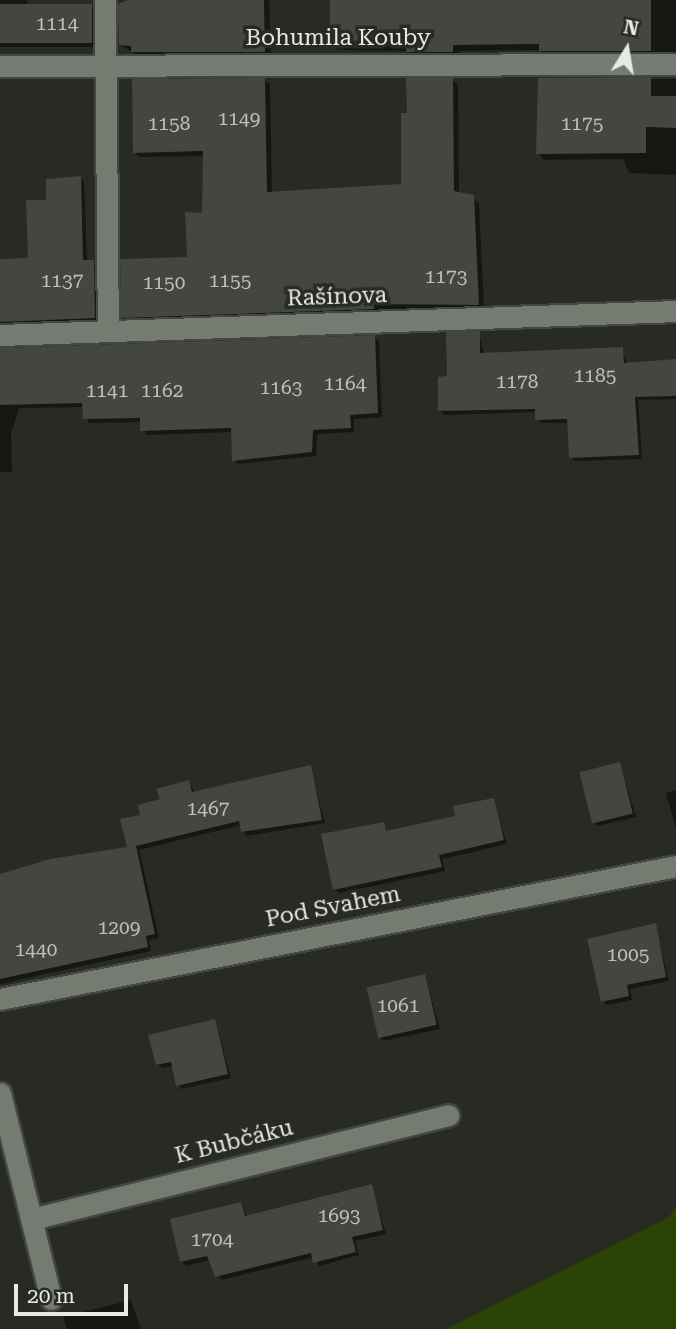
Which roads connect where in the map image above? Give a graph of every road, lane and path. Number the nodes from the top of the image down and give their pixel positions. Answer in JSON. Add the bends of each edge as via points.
{"nodes":[{"id":1,"x":104,"y":0,"type":"edge"},
{"id":2,"x":676,"y":64,"type":"edge"},
{"id":3,"x":104,"y":65,"type":"junction"},
{"id":4,"x":0,"y":66,"type":"edge"},
{"id":5,"x":676,"y":311,"type":"edge"},
{"id":6,"x":108,"y":331,"type":"junction"},
{"id":7,"x":0,"y":335,"type":"edge"},
{"id":8,"x":676,"y":866,"type":"edge"},
{"id":9,"x":0,"y":999,"type":"edge"},
{"id":10,"x":0,"y":1093,"type":"edge"},
{"id":11,"x":448,"y":1115,"type":"dead end"},
{"id":12,"x":32,"y":1219,"type":"junction"},
{"id":13,"x":51,"y":1298,"type":"dead end"}],
"edges":[{"from":1,"to":3,"type":"street"},
{"from":2,"to":3,"type":"street","name":"Bohumila Kouby"},
{"from":3,"to":4,"type":"street","name":"Bohumila Kouby"},
{"from":3,"to":6,"type":"street"},
{"from":5,"to":6,"type":"street","name":"Rašínova"},
{"from":6,"to":7,"type":"street","name":"Rašínova"},
{"from":8,"to":9,"type":"street","name":"Pod Svahem"},
{"from":10,"to":12,"type":"street"},
{"from":11,"to":12,"type":"street","name":"K Bubčáku"},
{"from":12,"to":13,"type":"street"}]}
